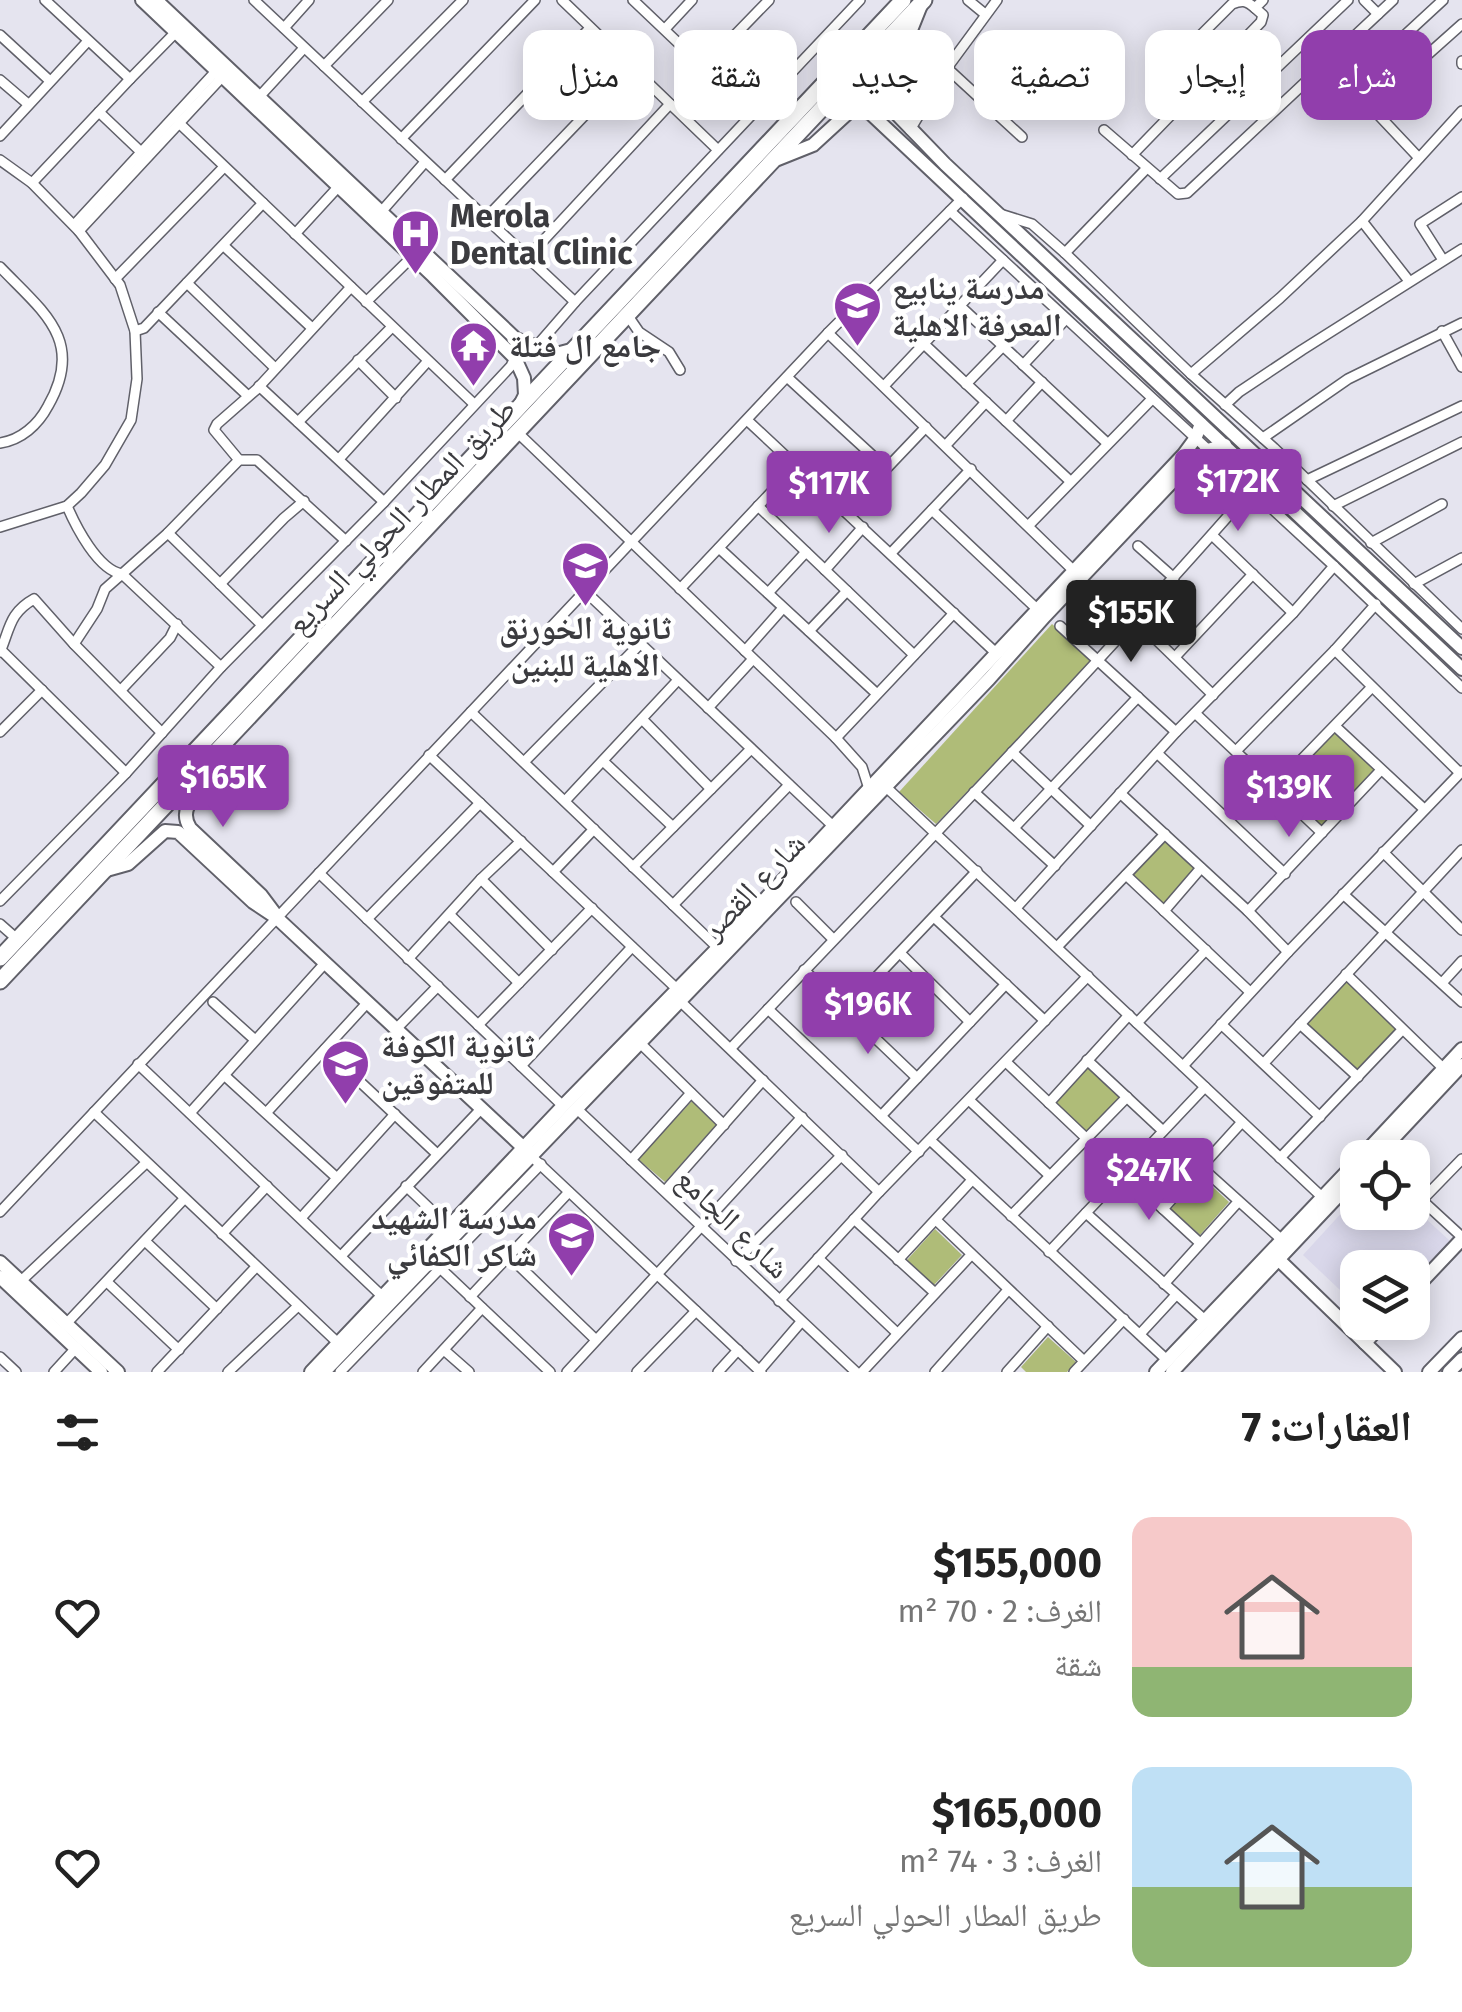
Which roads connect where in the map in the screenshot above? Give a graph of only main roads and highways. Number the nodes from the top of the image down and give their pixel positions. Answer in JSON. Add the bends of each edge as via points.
{"nodes":[{"id":1,"x":903,"y":0,"type":"edge"},
{"id":2,"x":924,"y":0,"type":"edge"},
{"id":3,"x":0,"y":958,"type":"edge"},
{"id":4,"x":0,"y":981,"type":"edge"}],
"edges":[{"from":1,"to":3,"type":"highway","name":"طريق المطار الحولي السريع"},
{"from":2,"to":4,"type":"highway","name":"طريق المطار الحولي السريع"}]}
